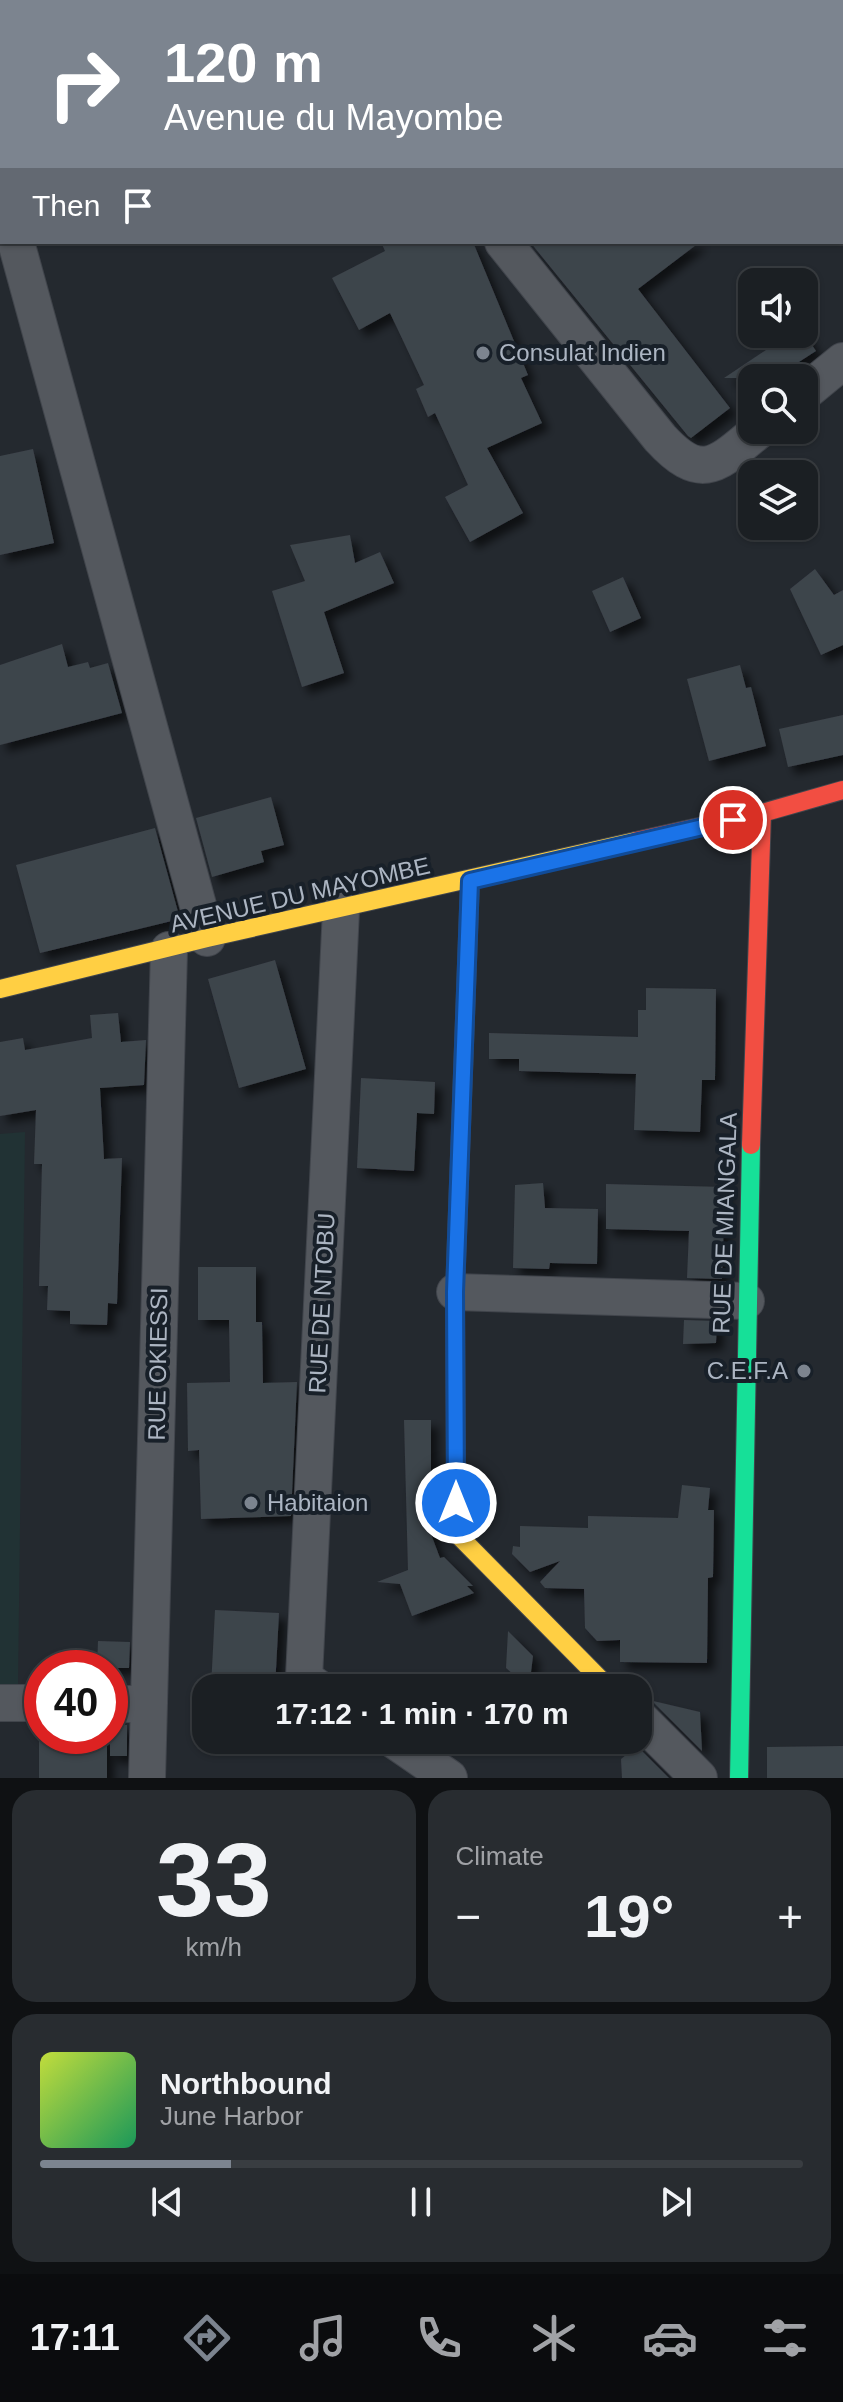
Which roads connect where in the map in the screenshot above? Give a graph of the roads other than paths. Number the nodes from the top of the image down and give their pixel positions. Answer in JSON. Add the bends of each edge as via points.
{"nodes":[{"id":1,"x":17,"y":244,"type":"edge"},
{"id":2,"x":505,"y":244,"type":"edge"},
{"id":3,"x":843,"y":361,"type":"edge"},
{"id":4,"x":818,"y":382,"type":"edge"},
{"id":5,"x":740,"y":444,"type":"edge"},
{"id":6,"x":843,"y":790,"type":"edge"},
{"id":7,"x":762,"y":813,"type":"junction"},
{"id":8,"x":470,"y":881,"type":"junction"},
{"id":9,"x":341,"y":910,"type":"junction"},
{"id":10,"x":207,"y":938,"type":"junction"},
{"id":11,"x":169,"y":950,"type":"junction"},
{"id":12,"x":0,"y":989,"type":"edge"},
{"id":13,"x":455,"y":1292,"type":"junction"},
{"id":14,"x":746,"y":1301,"type":"junction"},
{"id":15,"x":304,"y":1674,"type":"edge"},
{"id":16,"x":595,"y":1674,"type":"edge"},
{"id":17,"x":0,"y":1703,"type":"edge"},
{"id":18,"x":24,"y":1703,"type":"edge"},
{"id":19,"x":128,"y":1704,"type":"edge"},
{"id":20,"x":149,"y":1704,"type":"junction"},
{"id":21,"x":652,"y":1731,"type":"edge"},
{"id":22,"x":414,"y":1754,"type":"edge"},
{"id":23,"x":147,"y":1778,"type":"edge"},
{"id":24,"x":449,"y":1778,"type":"edge"},
{"id":25,"x":699,"y":1778,"type":"edge"},
{"id":26,"x":739,"y":1778,"type":"edge"}],
"edges":[{"from":1,"to":10,"type":"street"},
{"from":2,"to":5,"type":"street","via":[[660,438],[687,463],[714,464]]},
{"from":3,"to":4,"type":"street"},
{"from":6,"to":7,"type":"street","name":"AVENUE DU MAYOMBE"},
{"from":7,"to":8,"type":"street","name":"AVENUE DU MAYOMBE"},
{"from":7,"to":14,"type":"street","name":"RUE DE MIANGALA"},
{"from":8,"to":9,"type":"street","name":"AVENUE DU MAYOMBE"},
{"from":8,"to":13,"type":"street"},
{"from":9,"to":10,"type":"street","name":"AVENUE DU MAYOMBE"},
{"from":9,"to":15,"type":"street","name":"RUE DE NTOBU"},
{"from":10,"to":11,"type":"street","name":"AVENUE DU MAYOMBE"},
{"from":11,"to":12,"type":"street","name":"AVENUE DU MAYOMBE"},
{"from":11,"to":20,"type":"street","name":"RUE OKIESSI"},
{"from":13,"to":14,"type":"street"},
{"from":13,"to":16,"type":"street","via":[[456,1533]]},
{"from":14,"to":26,"type":"street","name":"RUE DE MIANGALA"},
{"from":17,"to":18,"type":"street"},
{"from":19,"to":20,"type":"street"},
{"from":20,"to":23,"type":"street","name":"RUE OKIESSI"},
{"from":21,"to":25,"type":"street"},
{"from":22,"to":24,"type":"street"}]}
